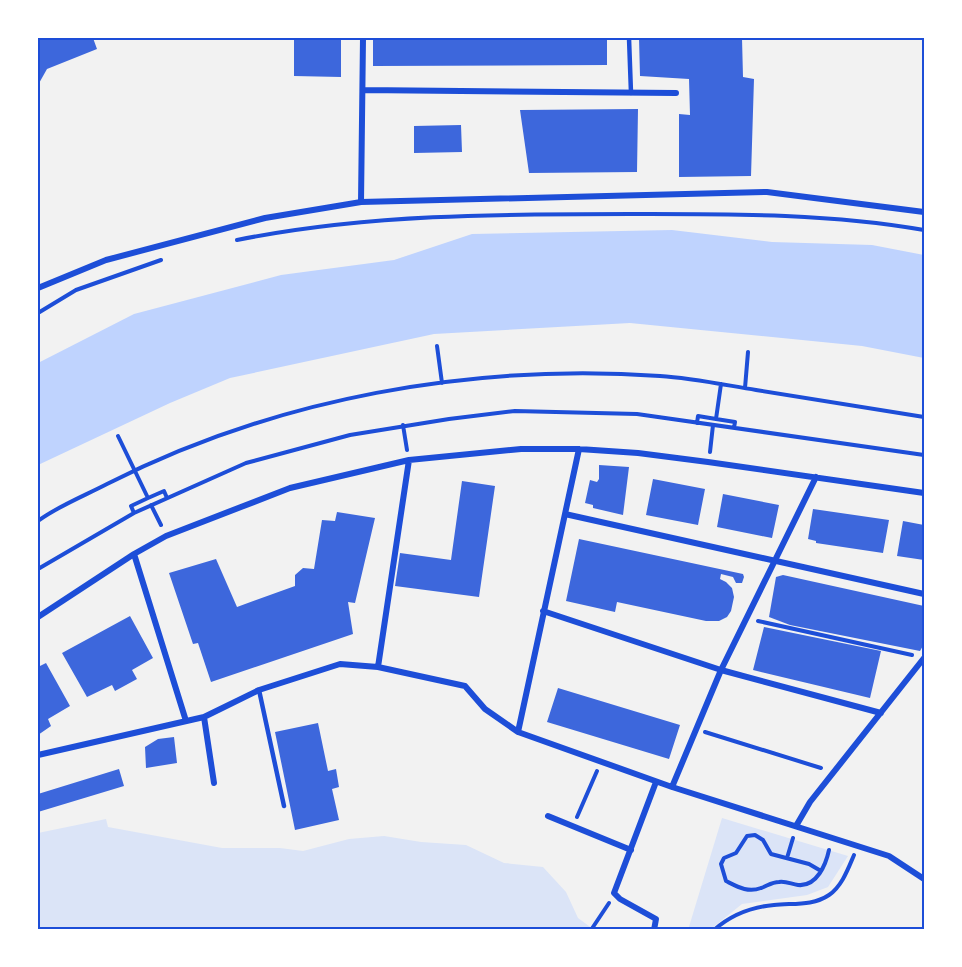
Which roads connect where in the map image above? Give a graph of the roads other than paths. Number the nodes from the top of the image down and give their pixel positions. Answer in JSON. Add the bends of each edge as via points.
{"nodes":[{"id":1,"x":363,"y":38,"type":"edge"},
{"id":2,"x":629,"y":38,"type":"edge"},
{"id":3,"x":363,"y":90,"type":"junction"},
{"id":4,"x":631,"y":93,"type":"junction"},
{"id":5,"x":676,"y":93,"type":"dead end"},
{"id":6,"x":361,"y":202,"type":"junction"},
{"id":7,"x":924,"y":212,"type":"edge"},
{"id":8,"x":38,"y":288,"type":"edge"},
{"id":9,"x":579,"y":448,"type":"junction"},
{"id":10,"x":409,"y":460,"type":"junction"},
{"id":11,"x":816,"y":477,"type":"junction"},
{"id":12,"x":924,"y":493,"type":"edge"},
{"id":13,"x":565,"y":514,"type":"junction"},
{"id":14,"x":134,"y":554,"type":"junction"},
{"id":15,"x":775,"y":560,"type":"junction"},
{"id":16,"x":924,"y":594,"type":"edge"},
{"id":17,"x":543,"y":611,"type":"junction"},
{"id":18,"x":38,"y":617,"type":"edge"},
{"id":19,"x":924,"y":658,"type":"edge"},
{"id":20,"x":378,"y":667,"type":"junction"},
{"id":21,"x":721,"y":670,"type":"junction"},
{"id":22,"x":259,"y":690,"type":"junction"},
{"id":23,"x":881,"y":713,"type":"junction"},
{"id":24,"x":204,"y":717,"type":"junction"},
{"id":25,"x":186,"y":721,"type":"junction"},
{"id":26,"x":518,"y":732,"type":"junction"},
{"id":27,"x":38,"y":755,"type":"edge"},
{"id":28,"x":656,"y":782,"type":"junction"},
{"id":29,"x":213,"y":783,"type":"dead end"},
{"id":30,"x":672,"y":787,"type":"junction"},
{"id":31,"x":284,"y":806,"type":"dead end"},
{"id":32,"x":548,"y":816,"type":"dead end"},
{"id":33,"x":796,"y":826,"type":"junction"},
{"id":34,"x":631,"y":850,"type":"junction"},
{"id":35,"x":924,"y":879,"type":"edge"},
{"id":36,"x":654,"y":930,"type":"edge"}],
"edges":[{"from":1,"to":3,"type":"street"},
{"from":2,"to":4,"type":"lane"},
{"from":3,"to":4,"type":"street"},
{"from":3,"to":6,"type":"street"},
{"from":4,"to":5,"type":"street"},
{"from":6,"to":7,"type":"street","via":[[767,192]]},
{"from":6,"to":8,"type":"street","via":[[254,221],[106,260]]},
{"from":9,"to":10,"type":"street","via":[[521,449]]},
{"from":9,"to":11,"type":"street"},
{"from":9,"to":13,"type":"street"},
{"from":10,"to":14,"type":"street","via":[[290,488],[166,536]]},
{"from":10,"to":20,"type":"street"},
{"from":11,"to":12,"type":"street"},
{"from":11,"to":15,"type":"street"},
{"from":13,"to":15,"type":"street"},
{"from":13,"to":17,"type":"street"},
{"from":14,"to":18,"type":"street"},
{"from":14,"to":25,"type":"street"},
{"from":15,"to":16,"type":"street"},
{"from":15,"to":21,"type":"street"},
{"from":17,"to":21,"type":"street"},
{"from":17,"to":26,"type":"street"},
{"from":19,"to":23,"type":"street"},
{"from":20,"to":22,"type":"street","via":[[340,664]]},
{"from":20,"to":26,"type":"street","via":[[465,686],[485,709]]},
{"from":21,"to":23,"type":"street"},
{"from":21,"to":30,"type":"street"},
{"from":22,"to":24,"type":"street"},
{"from":22,"to":31,"type":"lane"},
{"from":23,"to":33,"type":"street","via":[[810,802]]},
{"from":24,"to":25,"type":"street"},
{"from":24,"to":29,"type":"street"},
{"from":25,"to":27,"type":"street"},
{"from":26,"to":28,"type":"street"},
{"from":28,"to":30,"type":"street"},
{"from":28,"to":34,"type":"street"},
{"from":30,"to":33,"type":"street"},
{"from":32,"to":34,"type":"street"},
{"from":33,"to":35,"type":"street","via":[[889,856]]},
{"from":34,"to":36,"type":"street","via":[[614,893],[656,920]]}]}
